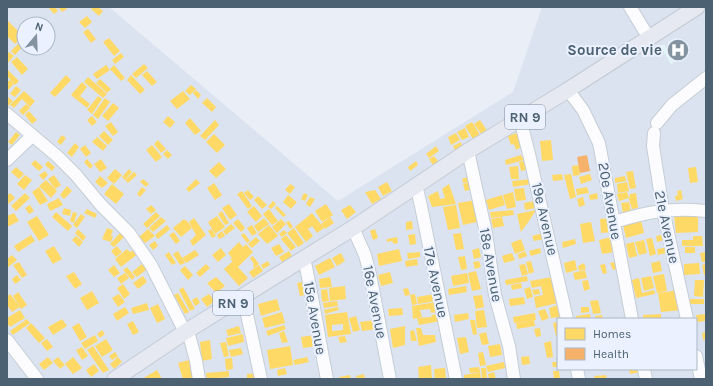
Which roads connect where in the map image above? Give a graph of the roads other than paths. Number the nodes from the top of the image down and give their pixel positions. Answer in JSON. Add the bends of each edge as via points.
{"nodes":[{"id":1,"x":630,"y":7,"type":"edge"},
{"id":2,"x":697,"y":7,"type":"edge"},
{"id":3,"x":649,"y":38,"type":"junction"},
{"id":4,"x":706,"y":78,"type":"edge"},
{"id":5,"x":568,"y":90,"type":"junction"},
{"id":6,"x":7,"y":114,"type":"edge"},
{"id":7,"x":520,"y":119,"type":"junction"},
{"id":8,"x":32,"y":136,"type":"junction"},
{"id":9,"x":468,"y":151,"type":"junction"},
{"id":10,"x":7,"y":160,"type":"edge"},
{"id":11,"x":416,"y":185,"type":"junction"},
{"id":12,"x":663,"y":210,"type":"junction"},
{"id":13,"x":706,"y":211,"type":"edge"},
{"id":14,"x":614,"y":222,"type":"junction"},
{"id":15,"x":353,"y":228,"type":"junction"},
{"id":16,"x":304,"y":258,"type":"junction"},
{"id":17,"x":243,"y":296,"type":"junction"},
{"id":18,"x":568,"y":318,"type":"edge"},
{"id":19,"x":632,"y":318,"type":"edge"},
{"id":20,"x":687,"y":318,"type":"edge"},
{"id":21,"x":186,"y":332,"type":"junction"},
{"id":22,"x":7,"y":340,"type":"edge"},
{"id":23,"x":697,"y":361,"type":"edge"},
{"id":24,"x":130,"y":374,"type":"edge"},
{"id":25,"x":37,"y":379,"type":"edge"},
{"id":26,"x":114,"y":379,"type":"edge"},
{"id":27,"x":199,"y":379,"type":"edge"},
{"id":28,"x":261,"y":379,"type":"edge"},
{"id":29,"x":327,"y":379,"type":"edge"},
{"id":30,"x":390,"y":379,"type":"edge"},
{"id":31,"x":456,"y":379,"type":"edge"},
{"id":32,"x":514,"y":379,"type":"edge"},
{"id":33,"x":701,"y":379,"type":"edge"}],
"edges":[{"from":1,"to":3,"type":"street"},
{"from":2,"to":3,"type":"main road","number":"RN 9"},
{"from":3,"to":5,"type":"main road","number":"RN 9"},
{"from":4,"to":12,"type":"street","name":"21e Avenue","via":[[672,105],[655,128],[653,146]]},
{"from":5,"to":7,"type":"main road","number":"RN 9"},
{"from":5,"to":14,"type":"street","name":"20e Avenue","via":[[583,110],[599,143]]},
{"from":6,"to":8,"type":"street"},
{"from":7,"to":9,"type":"main road","number":"RN 9"},
{"from":7,"to":18,"type":"street","name":"19e Avenue"},
{"from":8,"to":10,"type":"street"},
{"from":8,"to":21,"type":"street","via":[[57,156],[129,233],[151,265]]},
{"from":9,"to":11,"type":"main road","number":"RN 9"},
{"from":9,"to":32,"type":"street","name":"18e Avenue","via":[[486,233],[495,295],[509,346]]},
{"from":11,"to":15,"type":"main road","number":"RN 9"},
{"from":11,"to":31,"type":"street","name":"17e Avenue"},
{"from":12,"to":13,"type":"street"},
{"from":12,"to":14,"type":"street"},
{"from":12,"to":20,"type":"street","name":"21e Avenue"},
{"from":14,"to":19,"type":"street","name":"20e Avenue"},
{"from":15,"to":16,"type":"main road","number":"RN 9"},
{"from":15,"to":30,"type":"street","name":"16e Avenue","via":[[370,274]]},
{"from":16,"to":17,"type":"main road","number":"RN 9"},
{"from":16,"to":29,"type":"street","name":"15e Avenue"},
{"from":17,"to":21,"type":"main road","number":"RN 9"},
{"from":17,"to":28,"type":"street"},
{"from":21,"to":24,"type":"main road","number":"RN 9"},
{"from":21,"to":27,"type":"street","via":[[196,360]]},
{"from":22,"to":25,"type":"street"},
{"from":23,"to":33,"type":"street"},
{"from":24,"to":26,"type":"main road","number":"RN 9"}]}
